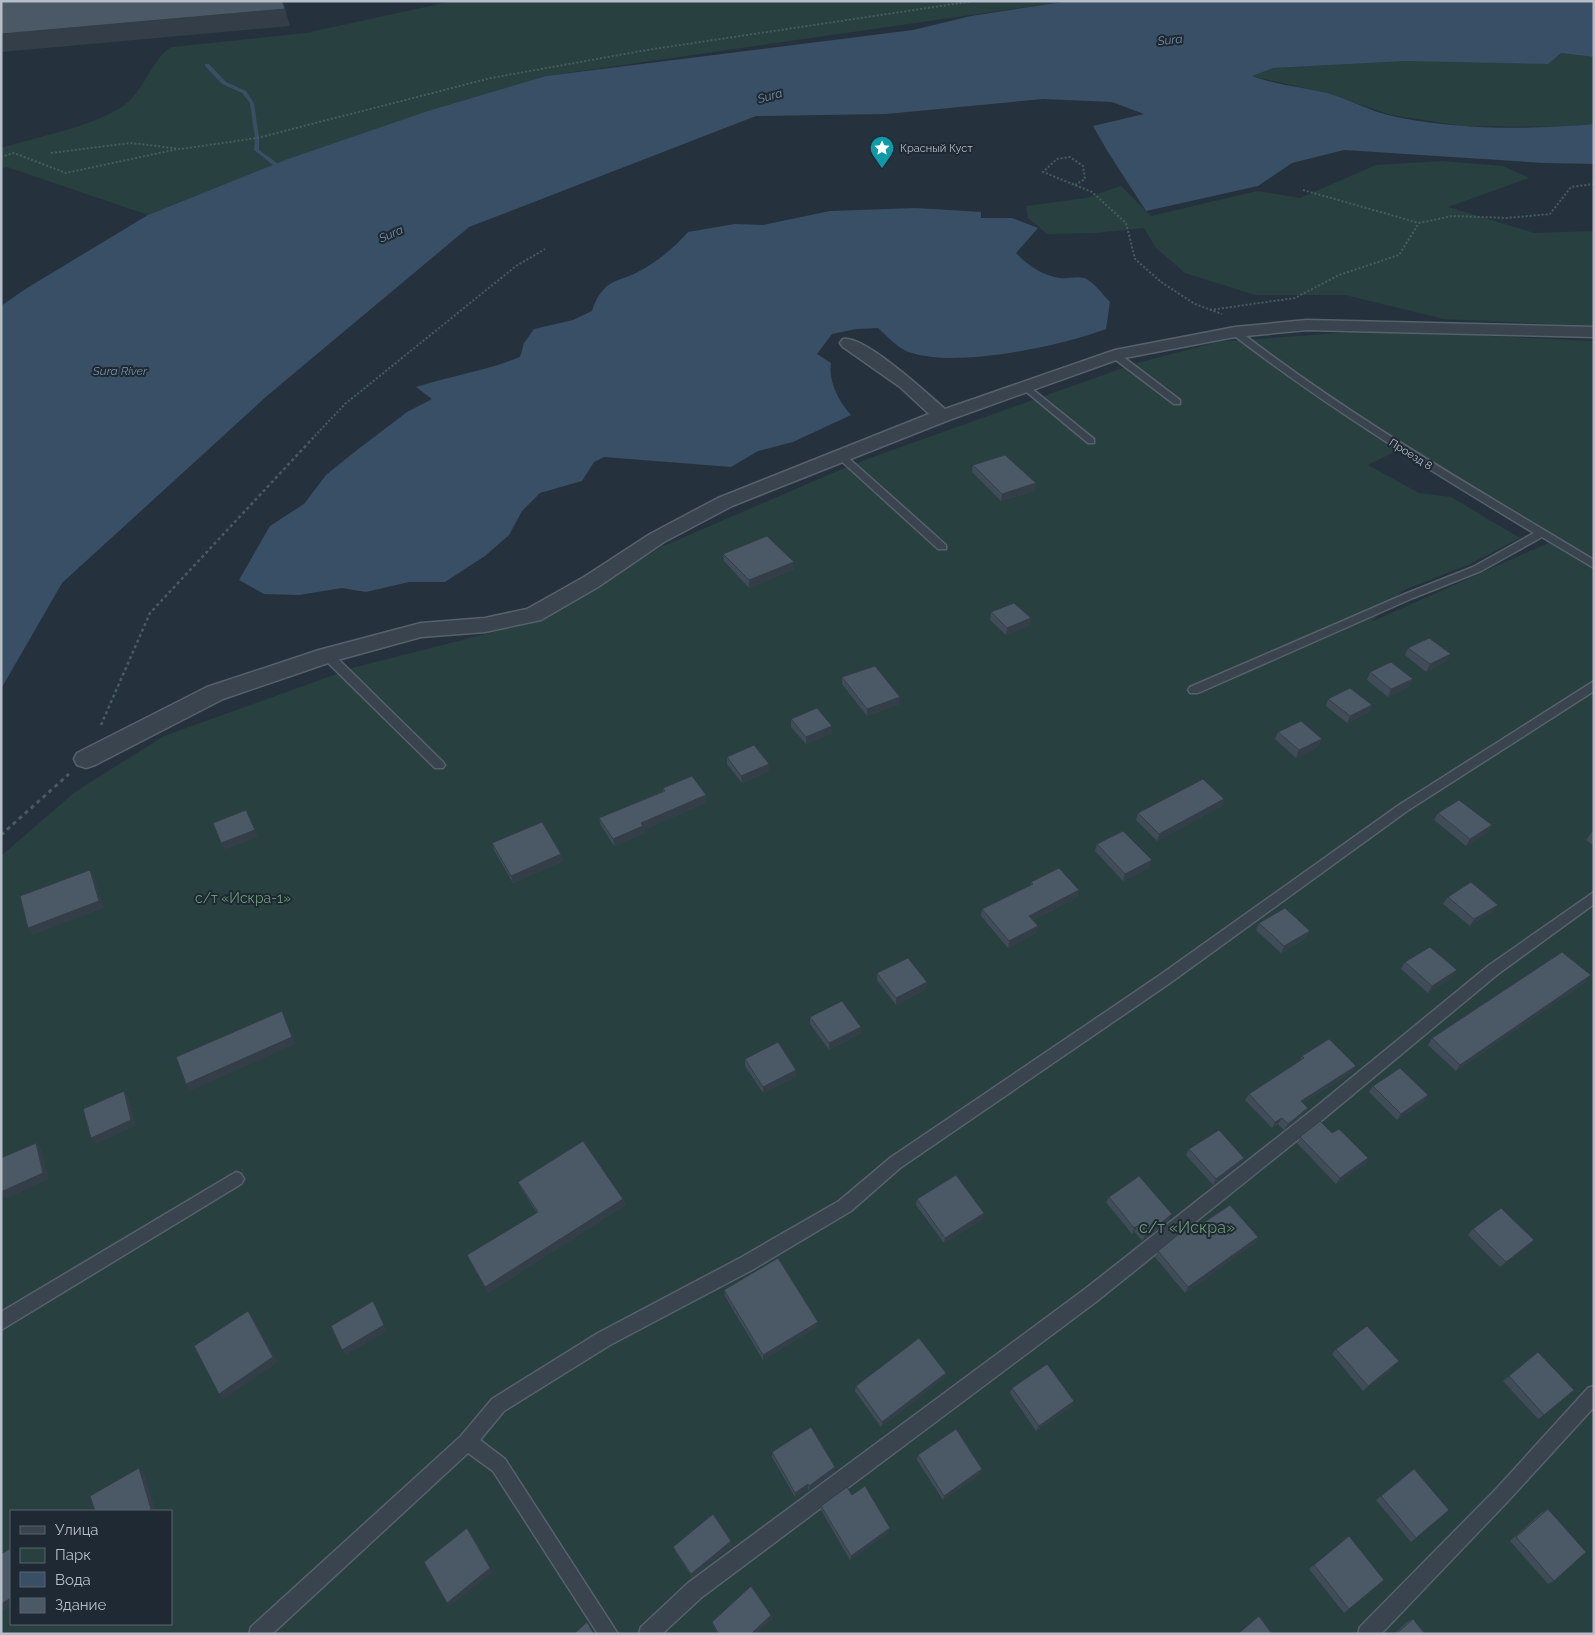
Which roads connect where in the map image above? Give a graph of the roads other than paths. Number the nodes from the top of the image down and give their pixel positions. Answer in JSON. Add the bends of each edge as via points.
{"nodes":[{"id":1,"x":1235,"y":332,"type":"junction"},
{"id":2,"x":1594,"y":332,"type":"edge"},
{"id":3,"x":850,"y":343,"type":"dead end"},
{"id":4,"x":1115,"y":355,"type":"junction"},
{"id":5,"x":1026,"y":387,"type":"junction"},
{"id":6,"x":1177,"y":402,"type":"dead end"},
{"id":7,"x":942,"y":416,"type":"junction"},
{"id":8,"x":1091,"y":441,"type":"dead end"},
{"id":9,"x":841,"y":456,"type":"junction"},
{"id":10,"x":1542,"y":533,"type":"junction"},
{"id":11,"x":942,"y":547,"type":"dead end"},
{"id":12,"x":1594,"y":565,"type":"edge"},
{"id":13,"x":327,"y":655,"type":"junction"},
{"id":14,"x":1594,"y":685,"type":"edge"},
{"id":15,"x":1194,"y":690,"type":"dead end"},
{"id":16,"x":86,"y":759,"type":"road end"},
{"id":17,"x":439,"y":765,"type":"dead end"},
{"id":18,"x":1594,"y":897,"type":"edge"},
{"id":19,"x":236,"y":1179,"type":"dead end"},
{"id":20,"x":1,"y":1322,"type":"edge"},
{"id":21,"x":1594,"y":1394,"type":"edge"},
{"id":22,"x":467,"y":1442,"type":"junction"},
{"id":23,"x":258,"y":1634,"type":"edge"},
{"id":24,"x":609,"y":1634,"type":"edge"},
{"id":25,"x":648,"y":1634,"type":"edge"},
{"id":26,"x":1367,"y":1634,"type":"edge"}],
"edges":[{"from":1,"to":2,"type":"street","via":[[1307,325]]},
{"from":1,"to":4,"type":"street"},
{"from":1,"to":10,"type":"lane","name":"Проезд 8","via":[[1277,366],[1397,446]]},
{"from":3,"to":7,"type":"street","via":[[906,383]]},
{"from":4,"to":5,"type":"street"},
{"from":4,"to":6,"type":"lane"},
{"from":5,"to":7,"type":"street"},
{"from":5,"to":8,"type":"lane"},
{"from":7,"to":9,"type":"street"},
{"from":9,"to":11,"type":"lane"},
{"from":9,"to":13,"type":"street","via":[[725,502],[657,538],[591,582],[533,615],[485,625],[421,630]]},
{"from":10,"to":12,"type":"lane","name":"Проезд 8"},
{"from":10,"to":15,"type":"lane","via":[[1477,569]]},
{"from":13,"to":16,"type":"street","via":[[215,693]]},
{"from":13,"to":17,"type":"lane"},
{"from":14,"to":22,"type":"lane","via":[[1403,808],[1164,979],[895,1163],[845,1206],[746,1264],[604,1339],[498,1406]]},
{"from":18,"to":25,"type":"lane","via":[[1493,970],[1091,1295],[695,1590]]},
{"from":19,"to":20,"type":"lane"},
{"from":21,"to":26,"type":"lane","via":[[1503,1494]]},
{"from":22,"to":23,"type":"lane"},
{"from":22,"to":24,"type":"lane","via":[[499,1465]]}]}
